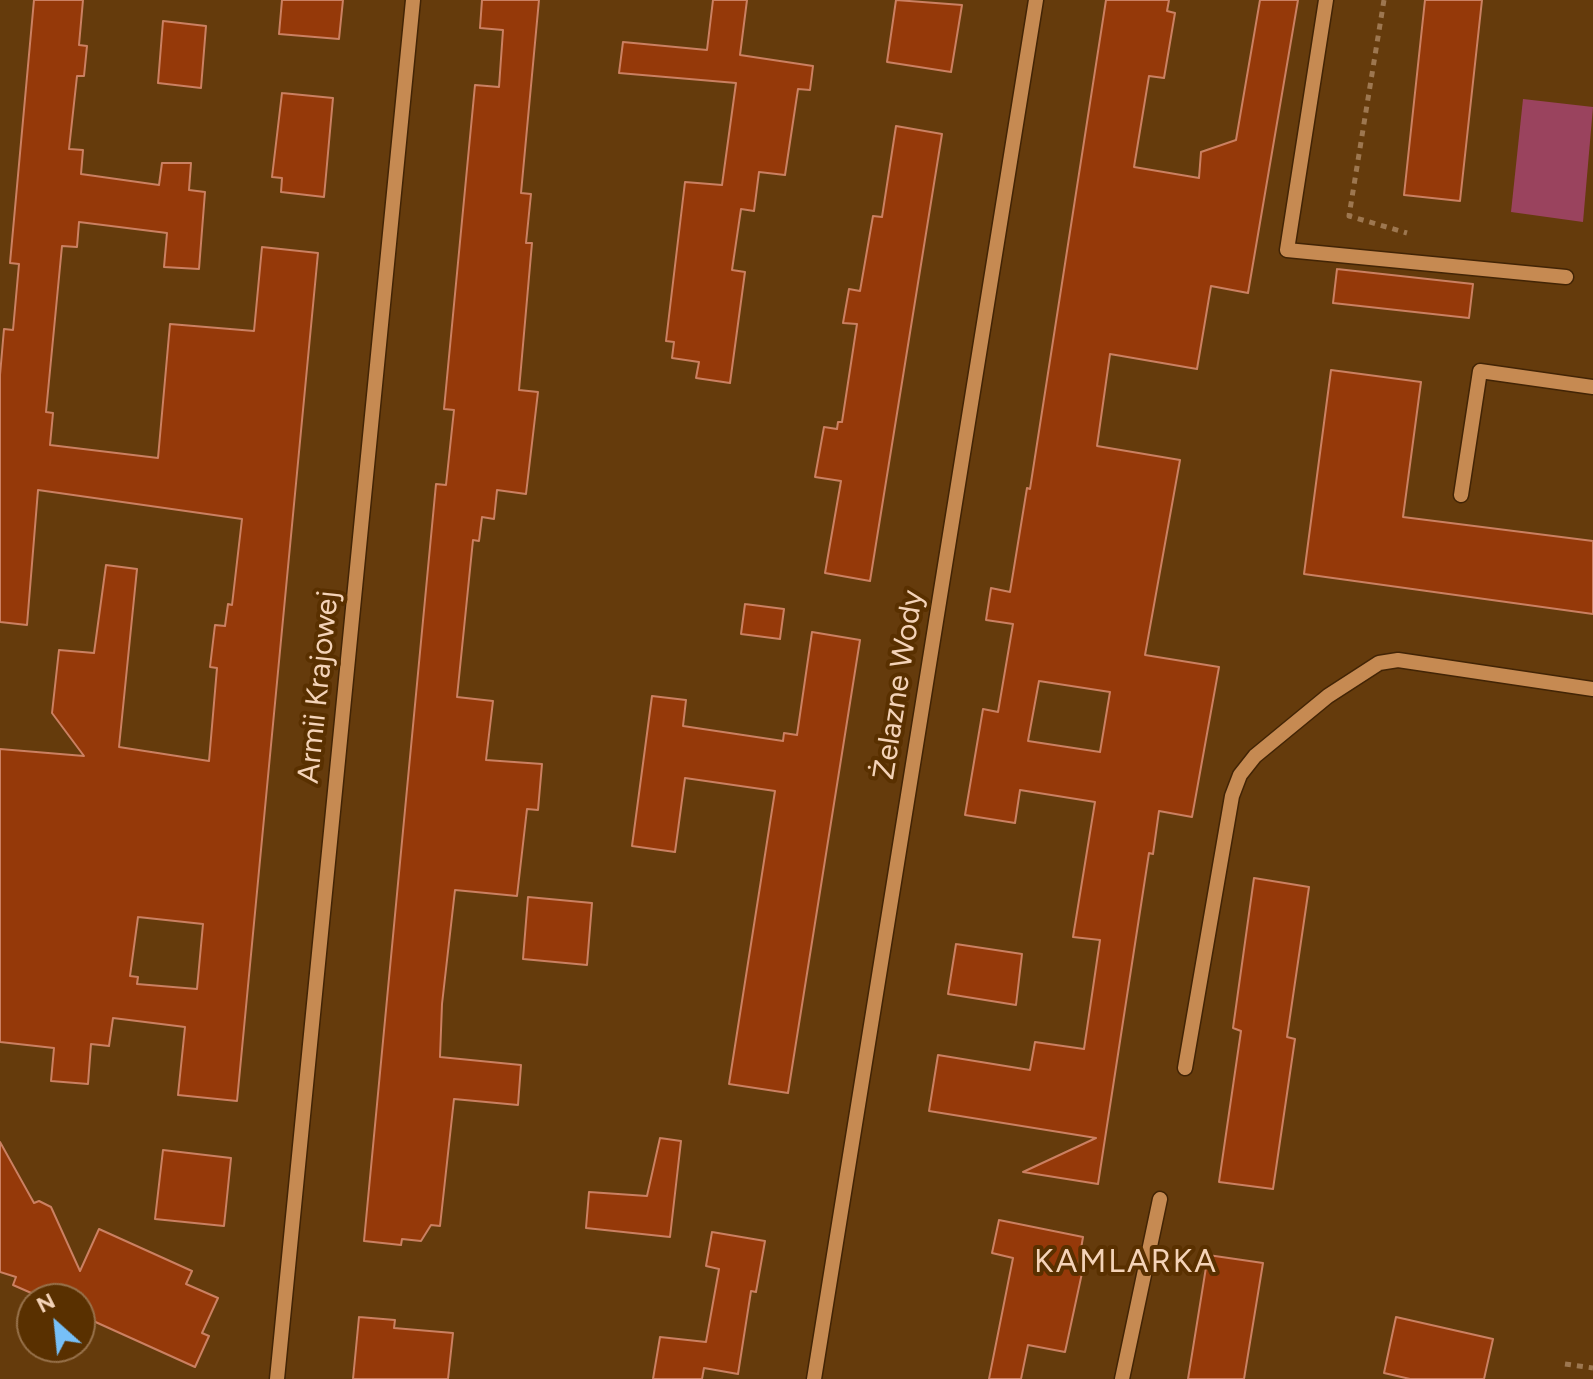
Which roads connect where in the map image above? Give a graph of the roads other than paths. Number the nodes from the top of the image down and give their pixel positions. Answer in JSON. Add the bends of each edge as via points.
{"nodes":[{"id":1,"x":413,"y":0,"type":"edge"},
{"id":2,"x":1036,"y":0,"type":"edge"},
{"id":3,"x":1326,"y":0,"type":"edge"},
{"id":4,"x":1566,"y":277,"type":"dead end"},
{"id":5,"x":1593,"y":387,"type":"edge"},
{"id":6,"x":1461,"y":495,"type":"dead end"},
{"id":7,"x":1593,"y":689,"type":"edge"},
{"id":8,"x":1185,"y":1068,"type":"dead end"},
{"id":9,"x":1160,"y":1199,"type":"dead end"},
{"id":10,"x":277,"y":1379,"type":"edge"},
{"id":11,"x":814,"y":1379,"type":"edge"},
{"id":12,"x":1122,"y":1379,"type":"edge"}],
"edges":[{"from":1,"to":10,"type":"street","name":"Armii Krajowej"},
{"from":2,"to":11,"type":"street","name":"Żelazne Wody"},
{"from":3,"to":4,"type":"street","via":[[1287,250]]},
{"from":5,"to":6,"type":"street","via":[[1480,371]]},
{"from":7,"to":8,"type":"street","via":[[1398,660],[1379,663],[1328,696],[1255,756],[1232,796]]},
{"from":9,"to":12,"type":"street"}]}
